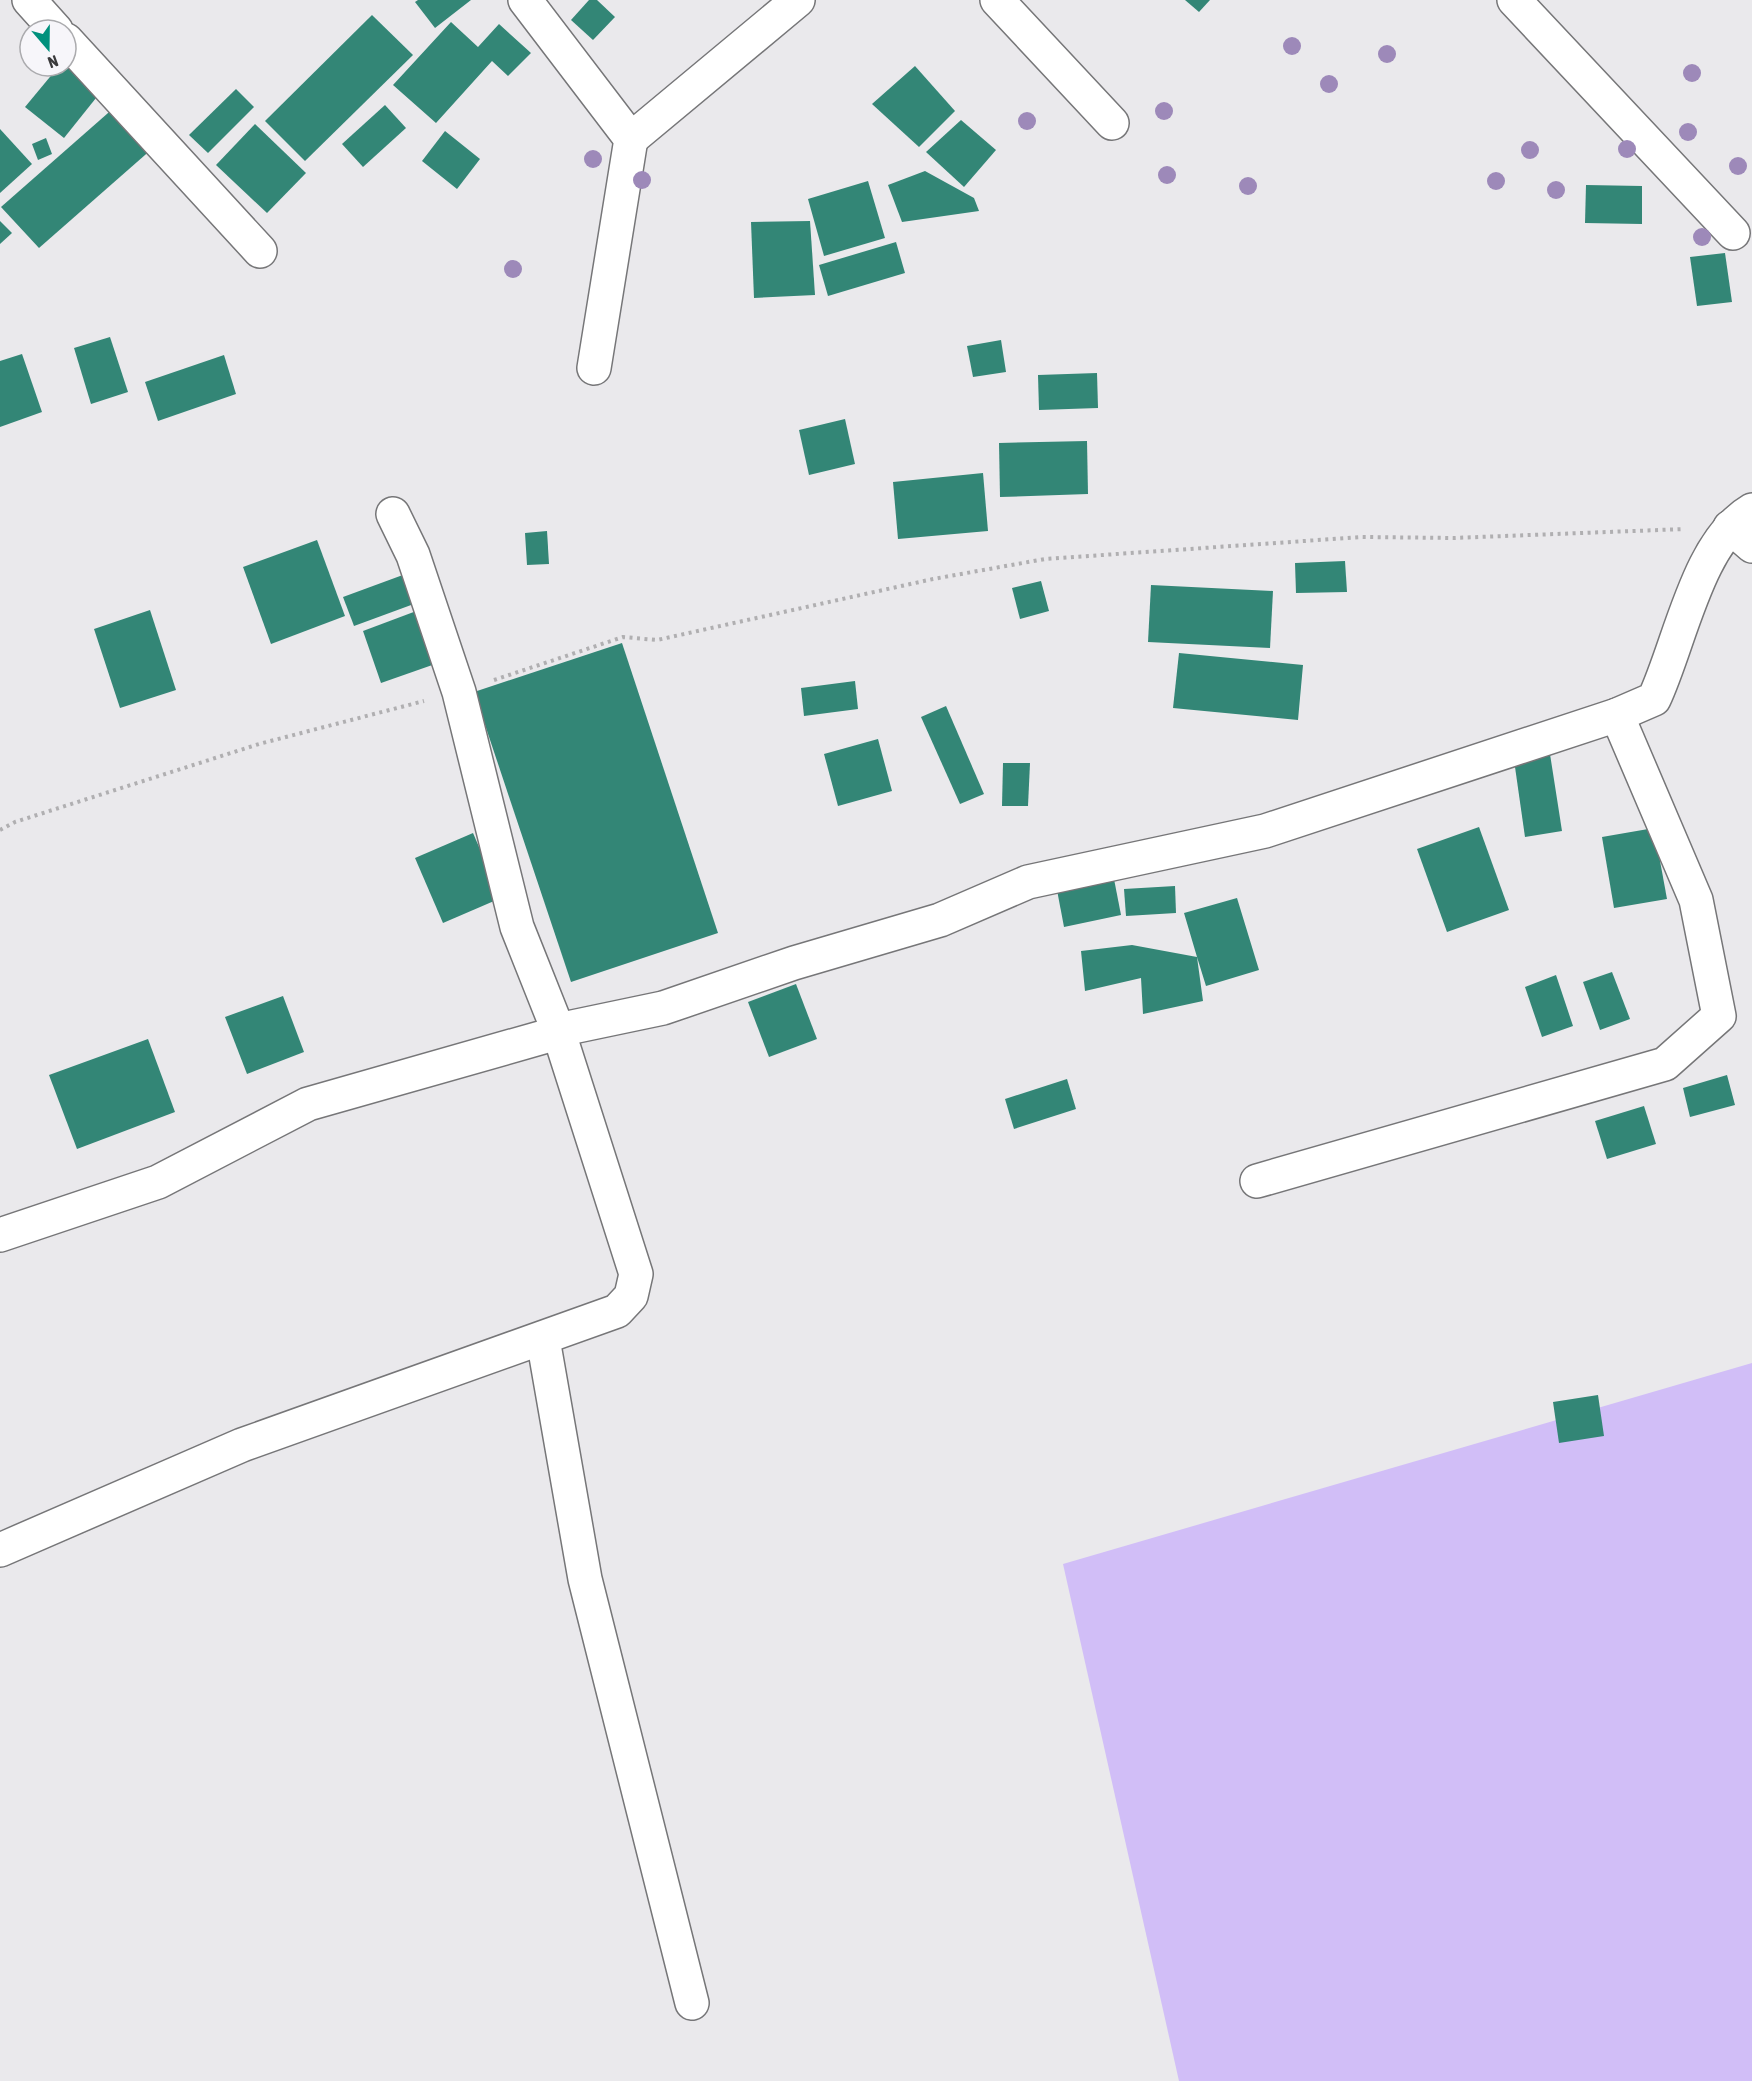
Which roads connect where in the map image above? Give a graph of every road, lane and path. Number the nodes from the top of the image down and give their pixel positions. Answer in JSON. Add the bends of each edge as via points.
{"nodes":[{"id":1,"x":29,"y":0,"type":"edge"},
{"id":2,"x":525,"y":0,"type":"edge"},
{"id":3,"x":798,"y":0,"type":"edge"},
{"id":4,"x":998,"y":0,"type":"edge"},
{"id":5,"x":1514,"y":0,"type":"edge"},
{"id":6,"x":45,"y":18,"type":"edge"},
{"id":7,"x":78,"y":53,"type":"edge"},
{"id":8,"x":1112,"y":123,"type":"dead end"},
{"id":9,"x":631,"y":139,"type":"junction"},
{"id":10,"x":1733,"y":233,"type":"dead end"},
{"id":11,"x":260,"y":251,"type":"dead end"},
{"id":12,"x":594,"y":368,"type":"dead end"},
{"id":13,"x":393,"y":514,"type":"dead end"},
{"id":14,"x":1745,"y":528,"type":"edge"},
{"id":15,"x":459,"y":692,"type":"junction"},
{"id":16,"x":1617,"y":715,"type":"junction"},
{"id":17,"x":0,"y":830,"type":"edge"},
{"id":18,"x":558,"y":1030,"type":"junction"},
{"id":19,"x":1257,"y":1181,"type":"dead end"},
{"id":20,"x":0,"y":1234,"type":"edge"},
{"id":21,"x":543,"y":1339,"type":"junction"},
{"id":22,"x":0,"y":1550,"type":"edge"},
{"id":23,"x":692,"y":2003,"type":"dead end"}],
"edges":[{"from":1,"to":6,"type":"street"},
{"from":2,"to":9,"type":"street"},
{"from":3,"to":9,"type":"street"},
{"from":4,"to":8,"type":"street"},
{"from":5,"to":10,"type":"street"},
{"from":7,"to":11,"type":"street"},
{"from":9,"to":12,"type":"street"},
{"from":13,"to":15,"type":"street","via":[[413,555]]},
{"from":14,"to":15,"type":"path","via":[[1453,538],[1362,537],[1045,559],[933,579],[657,640],[623,637]]},
{"from":14,"to":16,"type":"street","via":[[1701,573],[1654,699]]},
{"from":15,"to":17,"type":"path","via":[[259,744]]},
{"from":15,"to":18,"type":"street","via":[[517,927]]},
{"from":16,"to":18,"type":"street","via":[[1265,831],[1028,882],[940,920],[794,963],[663,1008]]},
{"from":16,"to":19,"type":"street","via":[[1696,900],[1719,1016],[1665,1064]]},
{"from":18,"to":20,"type":"street","via":[[308,1104],[158,1182]]},
{"from":18,"to":21,"type":"street","via":[[636,1274],[631,1296],[617,1311]]},
{"from":21,"to":22,"type":"street","via":[[242,1444]]},
{"from":21,"to":23,"type":"street","via":[[585,1580]]}]}
